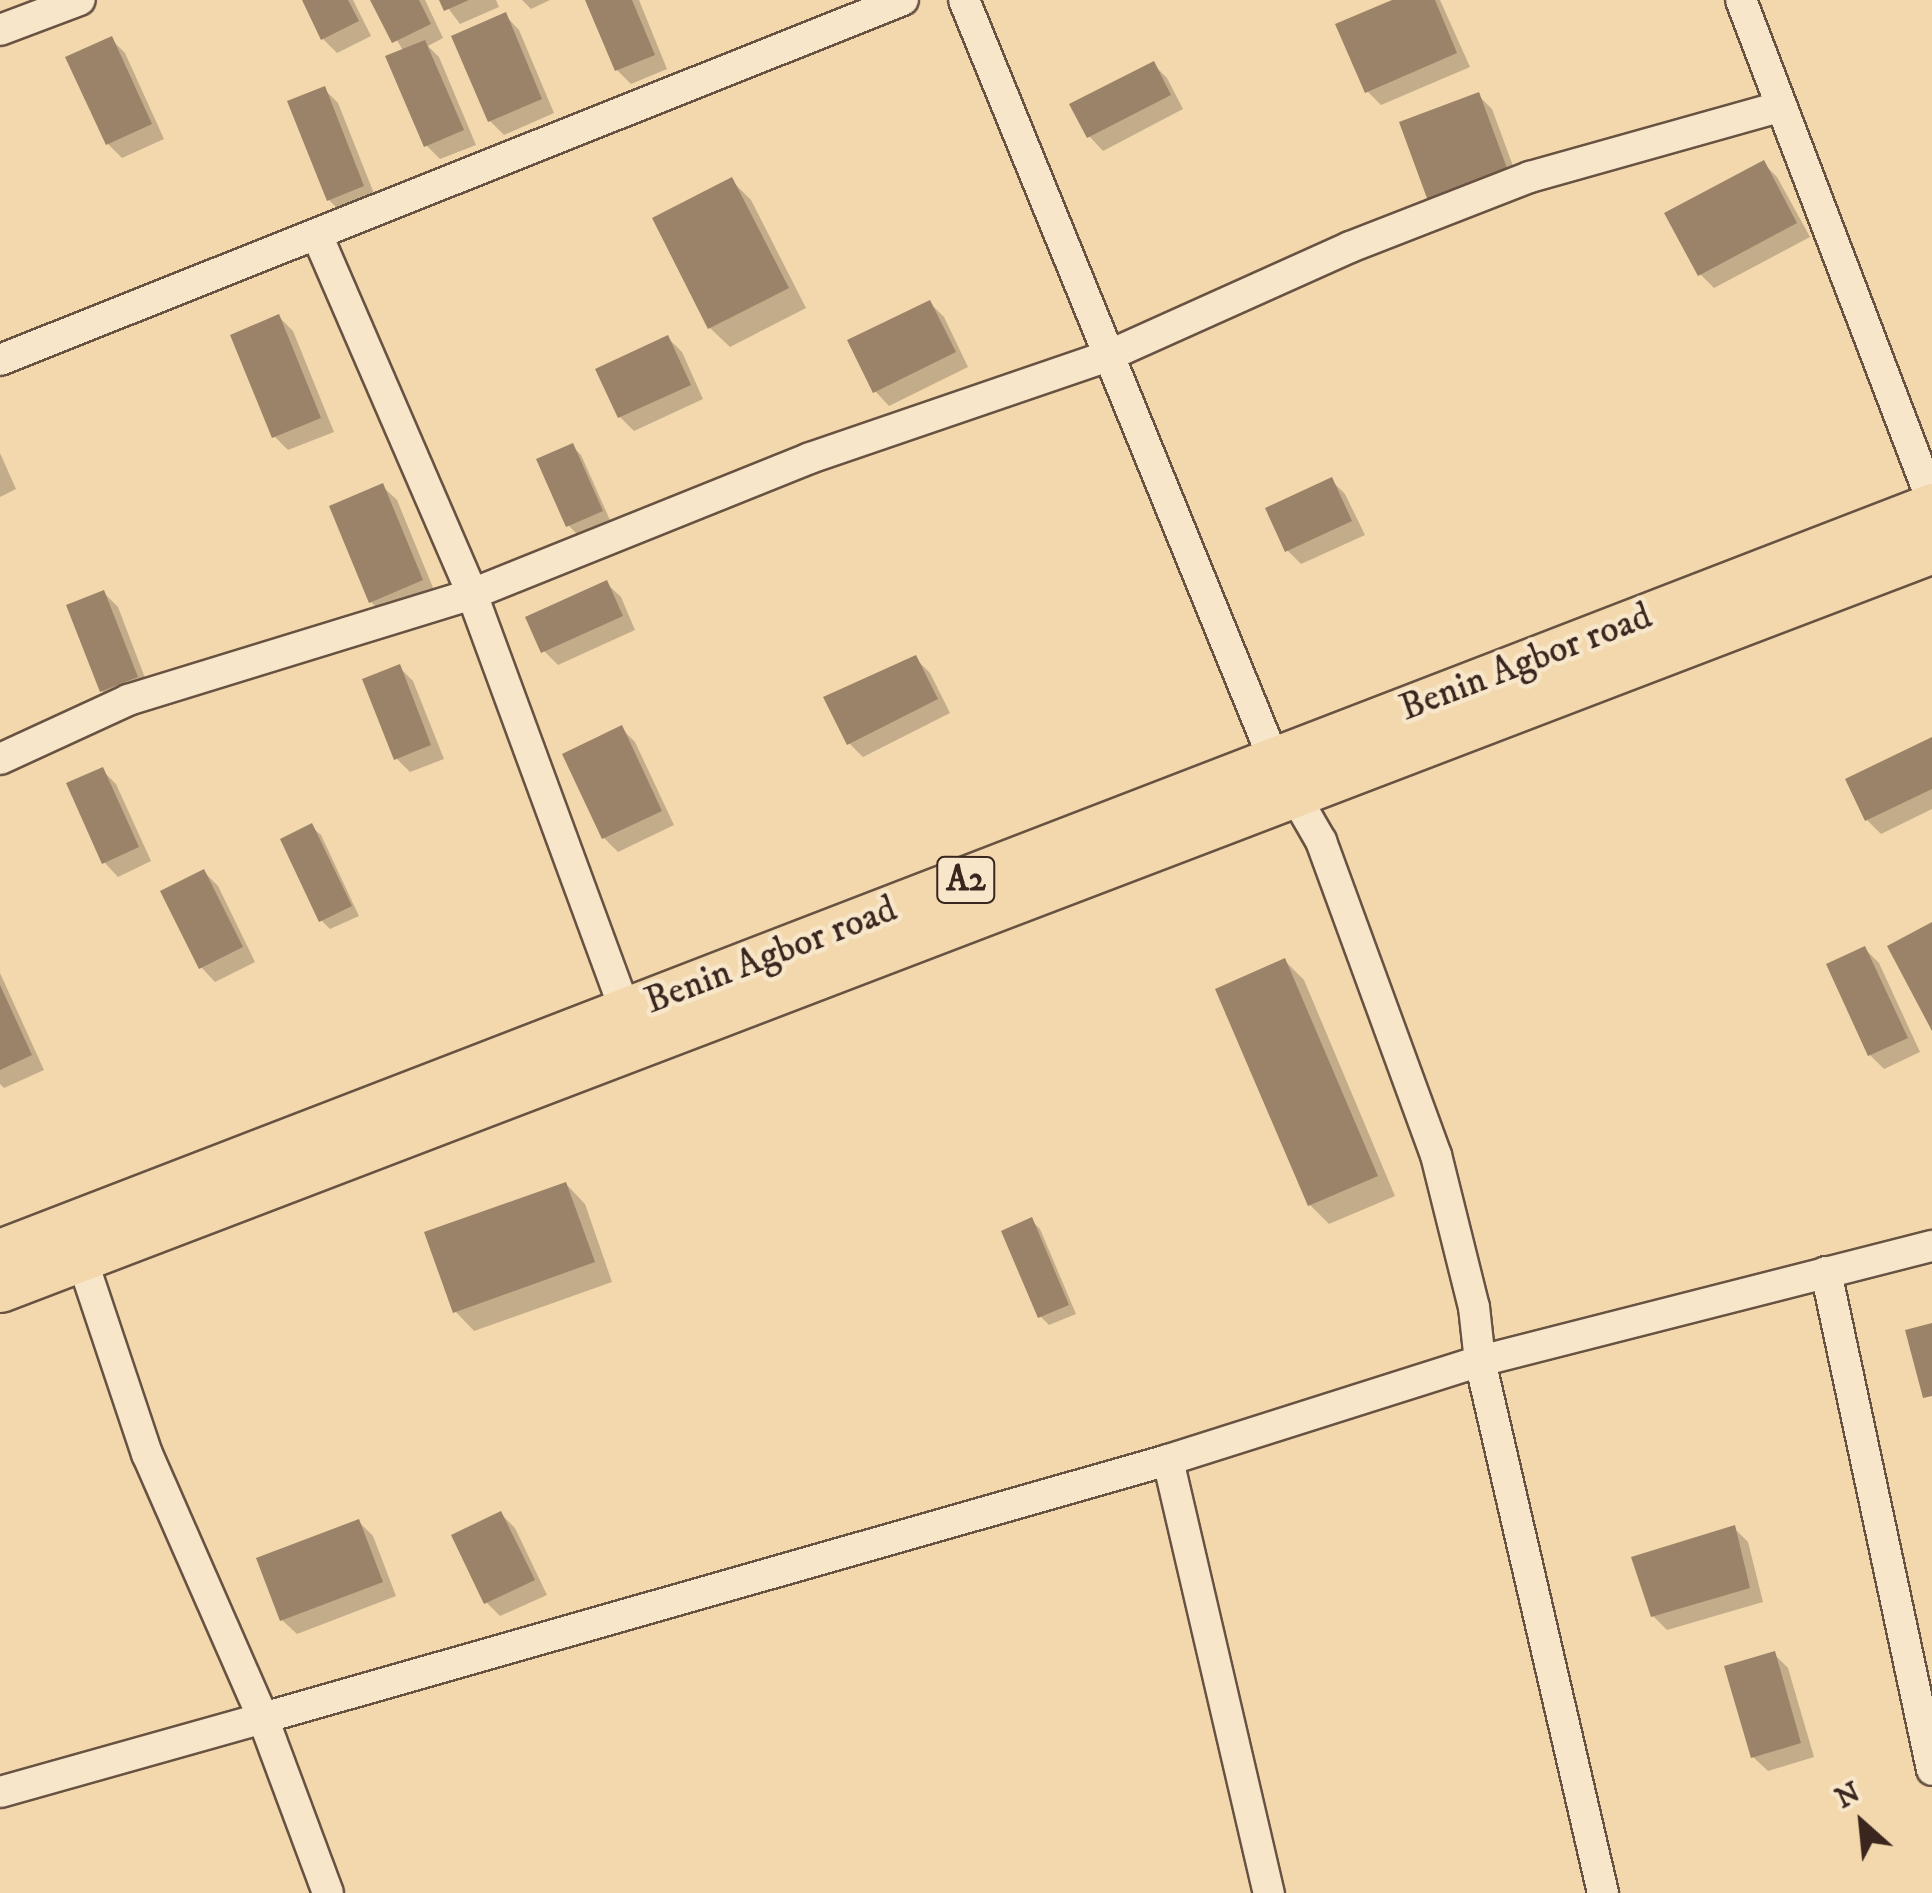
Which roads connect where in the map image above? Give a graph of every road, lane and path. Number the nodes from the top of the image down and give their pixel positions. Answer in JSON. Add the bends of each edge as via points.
{"nodes":[{"id":1,"x":80,"y":0,"type":"edge"},
{"id":2,"x":903,"y":0,"type":"edge"},
{"id":3,"x":964,"y":0,"type":"edge"},
{"id":4,"x":1742,"y":0,"type":"edge"},
{"id":5,"x":0,"y":30,"type":"edge"},
{"id":6,"x":1779,"y":108,"type":"junction"},
{"id":7,"x":317,"y":235,"type":"junction"},
{"id":8,"x":1110,"y":355,"type":"junction"},
{"id":9,"x":0,"y":360,"type":"edge"},
{"id":10,"x":1932,"y":503,"type":"edge"},
{"id":11,"x":1932,"y":550,"type":"edge"},
{"id":12,"x":472,"y":594,"type":"junction"},
{"id":13,"x":0,"y":759,"type":"edge"},
{"id":14,"x":1284,"y":778,"type":"junction"},
{"id":15,"x":626,"y":1012,"type":"junction"},
{"id":16,"x":76,"y":1242,"type":"junction"},
{"id":17,"x":1932,"y":1246,"type":"edge"},
{"id":18,"x":0,"y":1252,"type":"edge"},
{"id":19,"x":1826,"y":1272,"type":"junction"},
{"id":20,"x":0,"y":1289,"type":"edge"},
{"id":21,"x":1480,"y":1361,"type":"junction"},
{"id":22,"x":1168,"y":1460,"type":"junction"},
{"id":23,"x":262,"y":1718,"type":"junction"},
{"id":24,"x":1932,"y":1770,"type":"edge"},
{"id":25,"x":0,"y":1792,"type":"edge"},
{"id":26,"x":328,"y":1893,"type":"edge"},
{"id":27,"x":1270,"y":1893,"type":"edge"},
{"id":28,"x":1603,"y":1893,"type":"edge"}],
"edges":[{"from":1,"to":5,"type":"street"},
{"from":2,"to":7,"type":"street"},
{"from":3,"to":8,"type":"street"},
{"from":4,"to":6,"type":"street"},
{"from":6,"to":8,"type":"street","via":[[1530,177],[1350,247]]},
{"from":6,"to":10,"type":"street"},
{"from":7,"to":9,"type":"street"},
{"from":7,"to":12,"type":"street"},
{"from":8,"to":12,"type":"street","via":[[810,458]]},
{"from":8,"to":14,"type":"street"},
{"from":10,"to":14,"type":"highway","name":"Benin Agbor road","number":"A2"},
{"from":11,"to":14,"type":"highway","name":"Benin Agbor road","number":"A2"},
{"from":12,"to":13,"type":"street","via":[[128,700]]},
{"from":12,"to":15,"type":"street"},
{"from":14,"to":15,"type":"highway","name":"Benin Agbor road","number":"A2"},
{"from":14,"to":16,"type":"highway","name":"Benin Agbor road","number":"A2","via":[[619,1050]]},
{"from":14,"to":21,"type":"street","via":[[1321,840],[1436,1155],[1474,1307]]},
{"from":15,"to":16,"type":"highway","name":"Benin Agbor road","number":"A2"},
{"from":16,"to":18,"type":"highway","name":"Benin Agbor road","number":"A2"},
{"from":16,"to":20,"type":"highway","name":"Benin Agbor road","number":"A2"},
{"from":16,"to":23,"type":"street","via":[[146,1454]]},
{"from":17,"to":19,"type":"street"},
{"from":19,"to":21,"type":"street"},
{"from":19,"to":24,"type":"street"},
{"from":21,"to":22,"type":"street"},
{"from":21,"to":28,"type":"street"},
{"from":22,"to":23,"type":"street"},
{"from":22,"to":27,"type":"street"},
{"from":23,"to":25,"type":"street"},
{"from":23,"to":26,"type":"street"}]}
